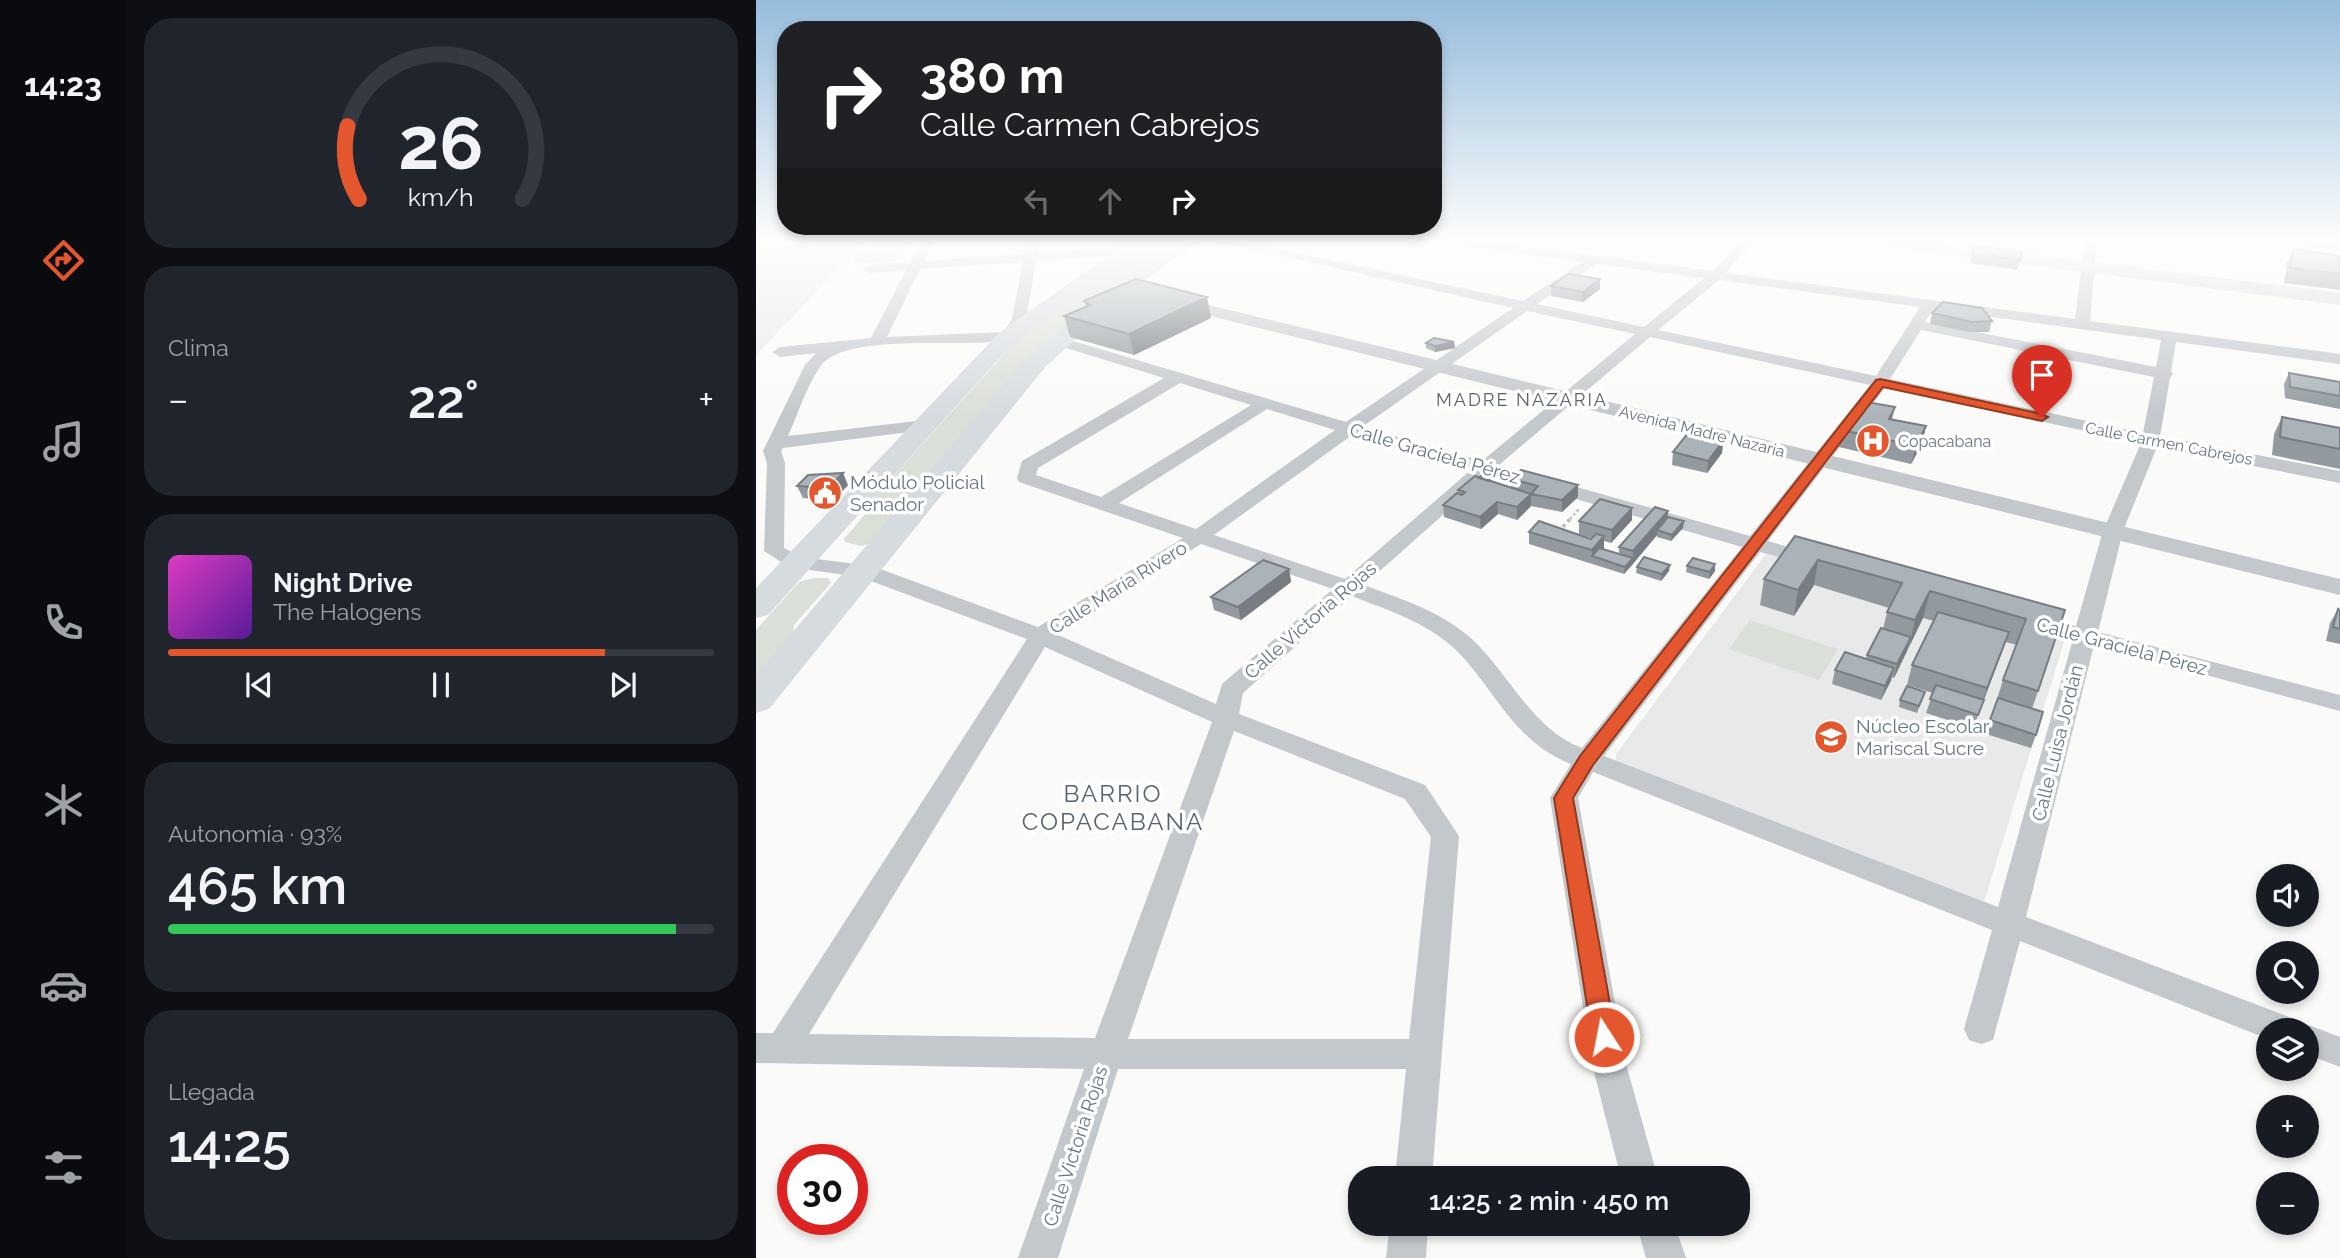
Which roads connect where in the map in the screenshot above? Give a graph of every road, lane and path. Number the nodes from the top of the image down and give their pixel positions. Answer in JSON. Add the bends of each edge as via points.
{"nodes":[{"id":1,"x":898,"y":299,"type":"edge"},
{"id":2,"x":1022,"y":299,"type":"edge"},
{"id":3,"x":1082,"y":299,"type":"edge"},
{"id":4,"x":1097,"y":299,"type":"edge"},
{"id":5,"x":1163,"y":299,"type":"edge"},
{"id":6,"x":1488,"y":299,"type":"edge"},
{"id":7,"x":1538,"y":299,"type":"edge"},
{"id":8,"x":1688,"y":299,"type":"edge"},
{"id":9,"x":1896,"y":299,"type":"edge"},
{"id":10,"x":2084,"y":299,"type":"edge"},
{"id":11,"x":1930,"y":303,"type":"junction"},
{"id":12,"x":1526,"y":307,"type":"junction"},
{"id":13,"x":1917,"y":325,"type":"junction"},
{"id":14,"x":2082,"y":325,"type":"junction"},
{"id":15,"x":1648,"y":331,"type":"junction"},
{"id":16,"x":1009,"y":336,"type":"junction"},
{"id":17,"x":2169,"y":337,"type":"junction"},
{"id":18,"x":877,"y":341,"type":"junction"},
{"id":19,"x":1058,"y":341,"type":"junction"},
{"id":20,"x":844,"y":346,"type":"junction"},
{"id":21,"x":780,"y":352,"type":"dead end"},
{"id":22,"x":2340,"y":359,"type":"edge"},
{"id":23,"x":1441,"y":363,"type":"junction"},
{"id":24,"x":2165,"y":374,"type":"junction"},
{"id":25,"x":1178,"y":377,"type":"junction"},
{"id":26,"x":1880,"y":383,"type":"junction"},
{"id":27,"x":1571,"y":394,"type":"junction"},
{"id":28,"x":1266,"y":403,"type":"junction"},
{"id":29,"x":925,"y":425,"type":"junction"},
{"id":30,"x":1350,"y":429,"type":"junction"},
{"id":31,"x":2151,"y":440,"type":"junction"},
{"id":32,"x":776,"y":443,"type":"junction"},
{"id":33,"x":1824,"y":455,"type":"junction"},
{"id":34,"x":1485,"y":467,"type":"junction"},
{"id":35,"x":2340,"y":477,"type":"edge"},
{"id":36,"x":1590,"y":497,"type":"junction"},
{"id":37,"x":1102,"y":505,"type":"junction"},
{"id":38,"x":2115,"y":526,"type":"junction"},
{"id":39,"x":1198,"y":537,"type":"junction"},
{"id":40,"x":1553,"y":537,"type":"edge"},
{"id":41,"x":1756,"y":545,"type":"junction"},
{"id":42,"x":796,"y":563,"type":"junction"},
{"id":43,"x":1835,"y":567,"type":"edge"},
{"id":44,"x":864,"y":571,"type":"junction"},
{"id":45,"x":2340,"y":573,"type":"edge"},
{"id":46,"x":1348,"y":587,"type":"junction"},
{"id":47,"x":2340,"y":587,"type":"edge"},
{"id":48,"x":756,"y":608,"type":"edge"},
{"id":49,"x":2006,"y":615,"type":"edge"},
{"id":50,"x":1040,"y":636,"type":"junction"},
{"id":51,"x":2084,"y":637,"type":"junction"},
{"id":52,"x":756,"y":700,"type":"edge"},
{"id":53,"x":2340,"y":703,"type":"edge"},
{"id":54,"x":1226,"y":718,"type":"junction"},
{"id":55,"x":1586,"y":761,"type":"junction"},
{"id":56,"x":2010,"y":924,"type":"junction"},
{"id":57,"x":2256,"y":1020,"type":"edge"},
{"id":58,"x":1981,"y":1029,"type":"dead end"},
{"id":59,"x":2319,"y":1044,"type":"edge"},
{"id":60,"x":769,"y":1048,"type":"edge"},
{"id":61,"x":2340,"y":1052,"type":"edge"},
{"id":62,"x":1106,"y":1054,"type":"junction"},
{"id":63,"x":1425,"y":1054,"type":"junction"},
{"id":64,"x":1414,"y":1166,"type":"edge"},
{"id":65,"x":1637,"y":1166,"type":"edge"},
{"id":66,"x":1408,"y":1236,"type":"edge"},
{"id":67,"x":1659,"y":1236,"type":"edge"},
{"id":68,"x":1038,"y":1258,"type":"edge"},
{"id":69,"x":1406,"y":1258,"type":"edge"},
{"id":70,"x":1666,"y":1258,"type":"edge"}],
"edges":[{"from":1,"to":18,"type":"street"},
{"from":2,"to":16,"type":"street","via":[[1019,319]]},
{"from":3,"to":16,"type":"main road"},
{"from":4,"to":19,"type":"main road"},
{"from":5,"to":23,"type":"street","name":"Avenida Madre Nazaria"},
{"from":6,"to":12,"type":"street","name":"Calle Carmen Cabrejos"},
{"from":7,"to":12,"type":"street","name":"Calle María Rivero"},
{"from":8,"to":15,"type":"street","name":"Calle Victoria Rojas"},
{"from":9,"to":11,"type":"street"},
{"from":10,"to":14,"type":"street"},
{"from":11,"to":13,"type":"street"},
{"from":11,"to":14,"type":"street"},
{"from":12,"to":15,"type":"street","name":"Calle Carmen Cabrejos"},
{"from":12,"to":23,"type":"street","name":"Calle María Rivero"},
{"from":13,"to":24,"type":"street"},
{"from":13,"to":26,"type":"street"},
{"from":14,"to":17,"type":"street"},
{"from":15,"to":26,"type":"street","name":"Calle Carmen Cabrejos"},
{"from":15,"to":27,"type":"street","name":"Calle Victoria Rojas"},
{"from":16,"to":18,"type":"street"},
{"from":16,"to":29,"type":"main road"},
{"from":17,"to":22,"type":"street"},
{"from":17,"to":24,"type":"street","name":"Calle Luisa Jordán"},
{"from":18,"to":20,"type":"street"},
{"from":19,"to":25,"type":"street","name":"Calle Graciela Pérez"},
{"from":19,"to":44,"type":"main road"},
{"from":20,"to":21,"type":"street"},
{"from":20,"to":32,"type":"street","via":[[824,354],[813,365]]},
{"from":23,"to":27,"type":"street","name":"Avenida Madre Nazaria"},
{"from":23,"to":30,"type":"street","name":"Calle María Rivero"},
{"from":24,"to":31,"type":"street","name":"Calle Luisa Jordán"},
{"from":25,"to":28,"type":"street","name":"Calle Graciela Pérez"},
{"from":25,"to":37,"type":"street","via":[[1029,465],[1026,478]]},
{"from":26,"to":31,"type":"street","name":"Calle Carmen Cabrejos"},
{"from":26,"to":33,"type":"street"},
{"from":27,"to":33,"type":"street","name":"Avenida Madre Nazaria"},
{"from":27,"to":34,"type":"street","name":"Calle Victoria Rojas"},
{"from":28,"to":30,"type":"street","name":"Calle Graciela Pérez"},
{"from":28,"to":37,"type":"street"},
{"from":29,"to":32,"type":"street"},
{"from":29,"to":42,"type":"main road"},
{"from":30,"to":34,"type":"street","name":"Calle Graciela Pérez"},
{"from":30,"to":39,"type":"street","name":"Calle María Rivero"},
{"from":31,"to":35,"type":"street","name":"Calle Carmen Cabrejos"},
{"from":31,"to":38,"type":"street","name":"Calle Luisa Jordán"},
{"from":32,"to":42,"type":"street","via":[[772,451],[776,463],[774,551]]},
{"from":33,"to":38,"type":"street","name":"Avenida Madre Nazaria"},
{"from":33,"to":41,"type":"street"},
{"from":34,"to":36,"type":"street","name":"Calle Graciela Pérez"},
{"from":34,"to":46,"type":"street","name":"Calle Victoria Rojas"},
{"from":36,"to":40,"type":"path"},
{"from":36,"to":41,"type":"street","name":"Calle Graciela Pérez"},
{"from":37,"to":39,"type":"street"},
{"from":38,"to":45,"type":"street","name":"Avenida Madre Nazaria"},
{"from":38,"to":47,"type":"street","name":"Avenida Madre Nazaria"},
{"from":38,"to":51,"type":"street","name":"Calle Luisa Jordán"},
{"from":39,"to":46,"type":"street"},
{"from":39,"to":50,"type":"street","name":"Calle María Rivero"},
{"from":41,"to":43,"type":"street","name":"Calle Graciela Pérez"},
{"from":41,"to":55,"type":"street"},
{"from":42,"to":44,"type":"street"},
{"from":42,"to":48,"type":"main road"},
{"from":44,"to":50,"type":"street"},
{"from":44,"to":52,"type":"main road"},
{"from":46,"to":54,"type":"street","name":"Calle Victoria Rojas","via":[[1231,690]]},
{"from":46,"to":55,"type":"street","via":[[1431,619],[1465,646],[1537,733]]},
{"from":49,"to":51,"type":"street","name":"Calle Graciela Pérez"},
{"from":50,"to":54,"type":"street"},
{"from":50,"to":60,"type":"street","name":"Calle María Rivero"},
{"from":51,"to":53,"type":"street","name":"Calle Graciela Pérez"},
{"from":51,"to":56,"type":"street","name":"Calle Luisa Jordán"},
{"from":54,"to":62,"type":"street","name":"Calle Victoria Rojas"},
{"from":54,"to":63,"type":"street","via":[[1415,792],[1445,836]]},
{"from":55,"to":56,"type":"street"},
{"from":55,"to":65,"type":"street","via":[[1564,798],[1609,1064]]},
{"from":56,"to":57,"type":"street"},
{"from":56,"to":58,"type":"street","name":"Calle Luisa Jordán"},
{"from":59,"to":61,"type":"street"},
{"from":60,"to":62,"type":"street"},
{"from":62,"to":63,"type":"street"},
{"from":62,"to":68,"type":"street","name":"Calle Victoria Rojas"},
{"from":63,"to":64,"type":"street"},
{"from":66,"to":69,"type":"street"},
{"from":67,"to":70,"type":"street"}]}
